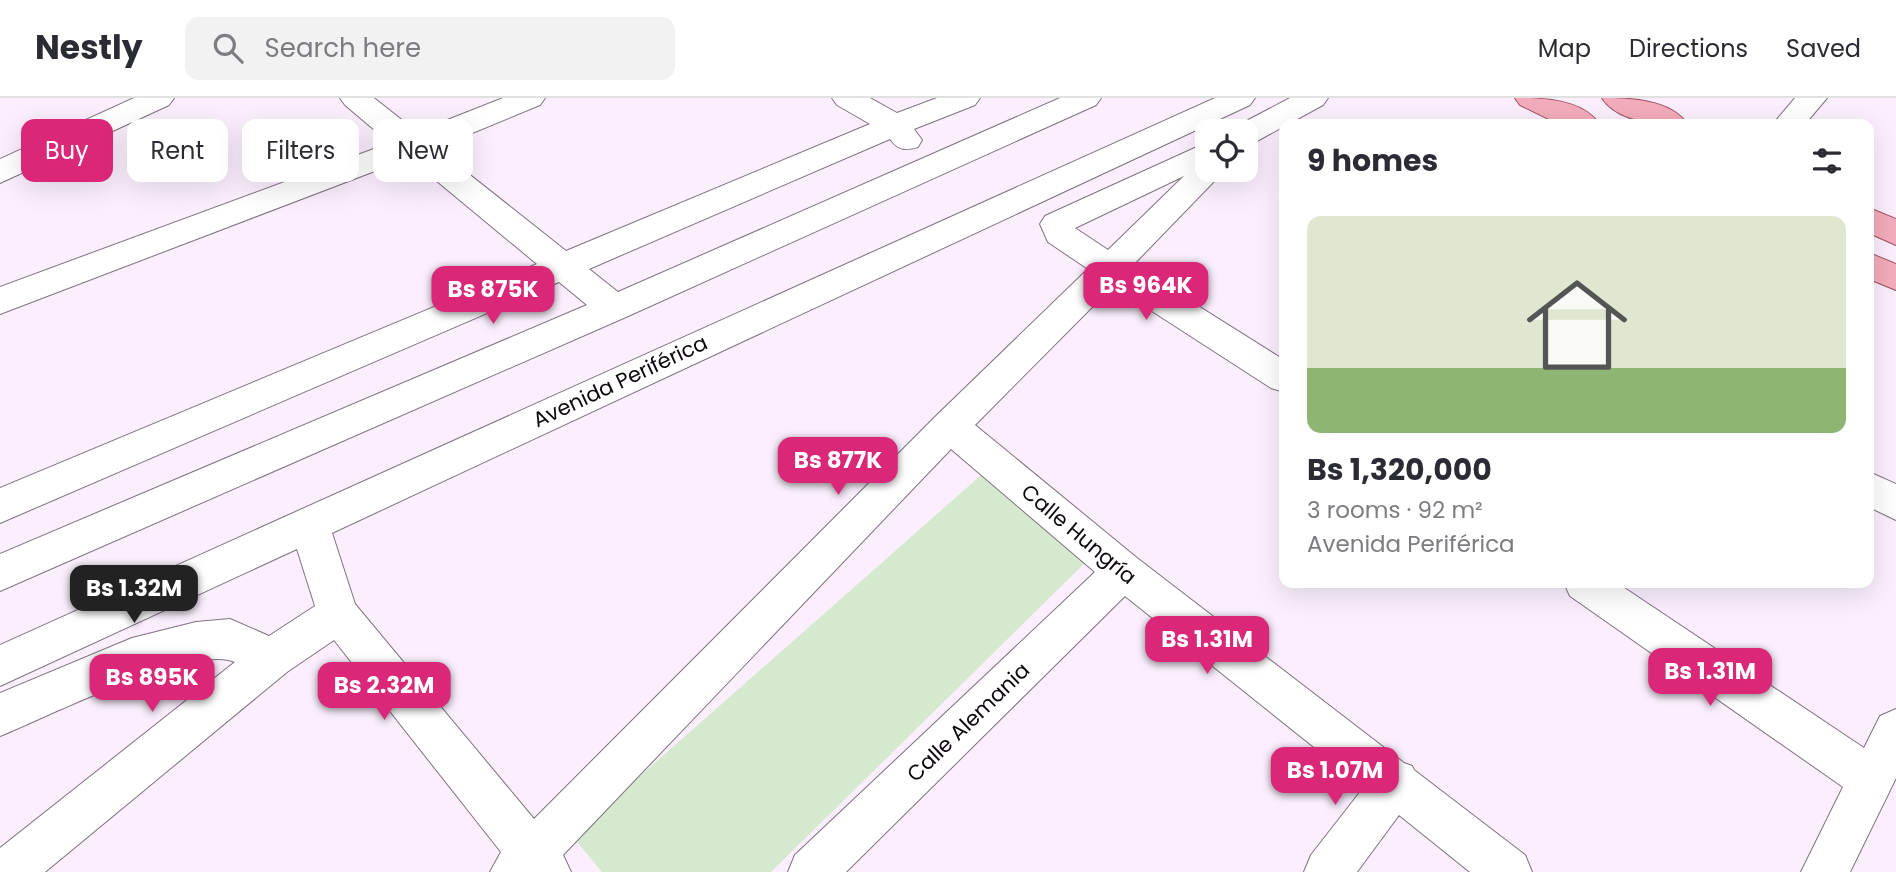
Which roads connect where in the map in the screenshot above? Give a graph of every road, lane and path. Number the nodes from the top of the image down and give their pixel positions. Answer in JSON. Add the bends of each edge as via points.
{"nodes":[{"id":1,"x":159,"y":98,"type":"edge"},
{"id":2,"x":355,"y":98,"type":"edge"},
{"id":3,"x":530,"y":98,"type":"edge"},
{"id":4,"x":847,"y":98,"type":"edge"},
{"id":5,"x":965,"y":98,"type":"edge"},
{"id":6,"x":1086,"y":98,"type":"edge"},
{"id":7,"x":1313,"y":98,"type":"edge"},
{"id":8,"x":1530,"y":98,"type":"edge"},
{"id":9,"x":1617,"y":98,"type":"edge"},
{"id":10,"x":1812,"y":98,"type":"edge"},
{"id":11,"x":1238,"y":117,"type":"edge"},
{"id":12,"x":381,"y":119,"type":"edge"},
{"id":13,"x":1565,"y":119,"type":"edge"},
{"id":14,"x":1661,"y":119,"type":"edge"},
{"id":15,"x":1793,"y":119,"type":"edge"},
{"id":16,"x":473,"y":121,"type":"edge"},
{"id":17,"x":895,"y":125,"type":"junction"},
{"id":18,"x":1195,"y":158,"type":"edge"},
{"id":19,"x":373,"y":160,"type":"edge"},
{"id":20,"x":929,"y":166,"type":"junction"},
{"id":21,"x":0,"y":172,"type":"edge"},
{"id":22,"x":460,"y":182,"type":"edge"},
{"id":23,"x":1197,"y":182,"type":"edge"},
{"id":24,"x":1874,"y":222,"type":"edge"},
{"id":25,"x":1896,"y":233,"type":"edge"},
{"id":26,"x":563,"y":266,"type":"junction"},
{"id":27,"x":1111,"y":267,"type":"junction"},
{"id":28,"x":1874,"y":267,"type":"edge"},
{"id":29,"x":1896,"y":278,"type":"edge"},
{"id":30,"x":0,"y":301,"type":"edge"},
{"id":31,"x":614,"y":307,"type":"junction"},
{"id":32,"x":1279,"y":375,"type":"edge"},
{"id":33,"x":950,"y":426,"type":"junction"},
{"id":34,"x":1874,"y":491,"type":"edge"},
{"id":35,"x":1896,"y":503,"type":"edge"},
{"id":36,"x":0,"y":506,"type":"edge"},
{"id":37,"x":310,"y":525,"type":"junction"},
{"id":38,"x":4,"y":562,"type":"edge"},
{"id":39,"x":1123,"y":571,"type":"junction"},
{"id":40,"x":1591,"y":588,"type":"edge"},
{"id":41,"x":338,"y":614,"type":"junction"},
{"id":42,"x":272,"y":658,"type":"junction"},
{"id":43,"x":0,"y":666,"type":"edge"},
{"id":44,"x":0,"y":715,"type":"edge"},
{"id":45,"x":1896,"y":731,"type":"edge"},
{"id":46,"x":1872,"y":780,"type":"junction"},
{"id":47,"x":1396,"y":782,"type":"junction"},
{"id":48,"x":531,"y":866,"type":"edge"},
{"id":49,"x":8,"y":872,"type":"edge"},
{"id":50,"x":812,"y":872,"type":"edge"},
{"id":51,"x":1328,"y":872,"type":"edge"},
{"id":52,"x":1508,"y":872,"type":"edge"},
{"id":53,"x":1825,"y":872,"type":"edge"}],
"edges":[{"from":1,"to":21,"type":"street"},
{"from":2,"to":12,"type":"street"},
{"from":3,"to":16,"type":"street"},
{"from":4,"to":17,"type":"street"},
{"from":5,"to":17,"type":"street"},
{"from":6,"to":20,"type":"street"},
{"from":7,"to":11,"type":"street","name":"Avenida Periférica"},
{"from":8,"to":13,"type":"main road"},
{"from":9,"to":14,"type":"main road"},
{"from":10,"to":15,"type":"street"},
{"from":11,"to":37,"type":"street","name":"Avenida Periférica","via":[[917,244]]},
{"from":17,"to":20,"type":"street"},
{"from":17,"to":26,"type":"street"},
{"from":18,"to":27,"type":"street","via":[[1056,224],[1060,234]]},
{"from":19,"to":30,"type":"street"},
{"from":20,"to":31,"type":"street"},
{"from":22,"to":26,"type":"street"},
{"from":23,"to":27,"type":"street"},
{"from":24,"to":25,"type":"main road"},
{"from":26,"to":31,"type":"street"},
{"from":26,"to":36,"type":"street"},
{"from":27,"to":32,"type":"street"},
{"from":27,"to":33,"type":"street"},
{"from":28,"to":29,"type":"main road"},
{"from":31,"to":38,"type":"street"},
{"from":33,"to":39,"type":"street","name":"Calle Hungría"},
{"from":33,"to":48,"type":"street"},
{"from":34,"to":35,"type":"street"},
{"from":37,"to":41,"type":"street"},
{"from":37,"to":43,"type":"street","name":"Avenida Periférica"},
{"from":39,"to":47,"type":"street","name":"Calle Hungría"},
{"from":39,"to":50,"type":"street","name":"Calle Alemania"},
{"from":40,"to":46,"type":"street"},
{"from":41,"to":42,"type":"street"},
{"from":41,"to":48,"type":"street"},
{"from":42,"to":44,"type":"street","via":[[230,639],[196,642],[132,658]]},
{"from":42,"to":49,"type":"street"},
{"from":45,"to":46,"type":"street"},
{"from":46,"to":53,"type":"street"},
{"from":47,"to":51,"type":"street"},
{"from":47,"to":52,"type":"street","name":"Calle Hungría"}]}
